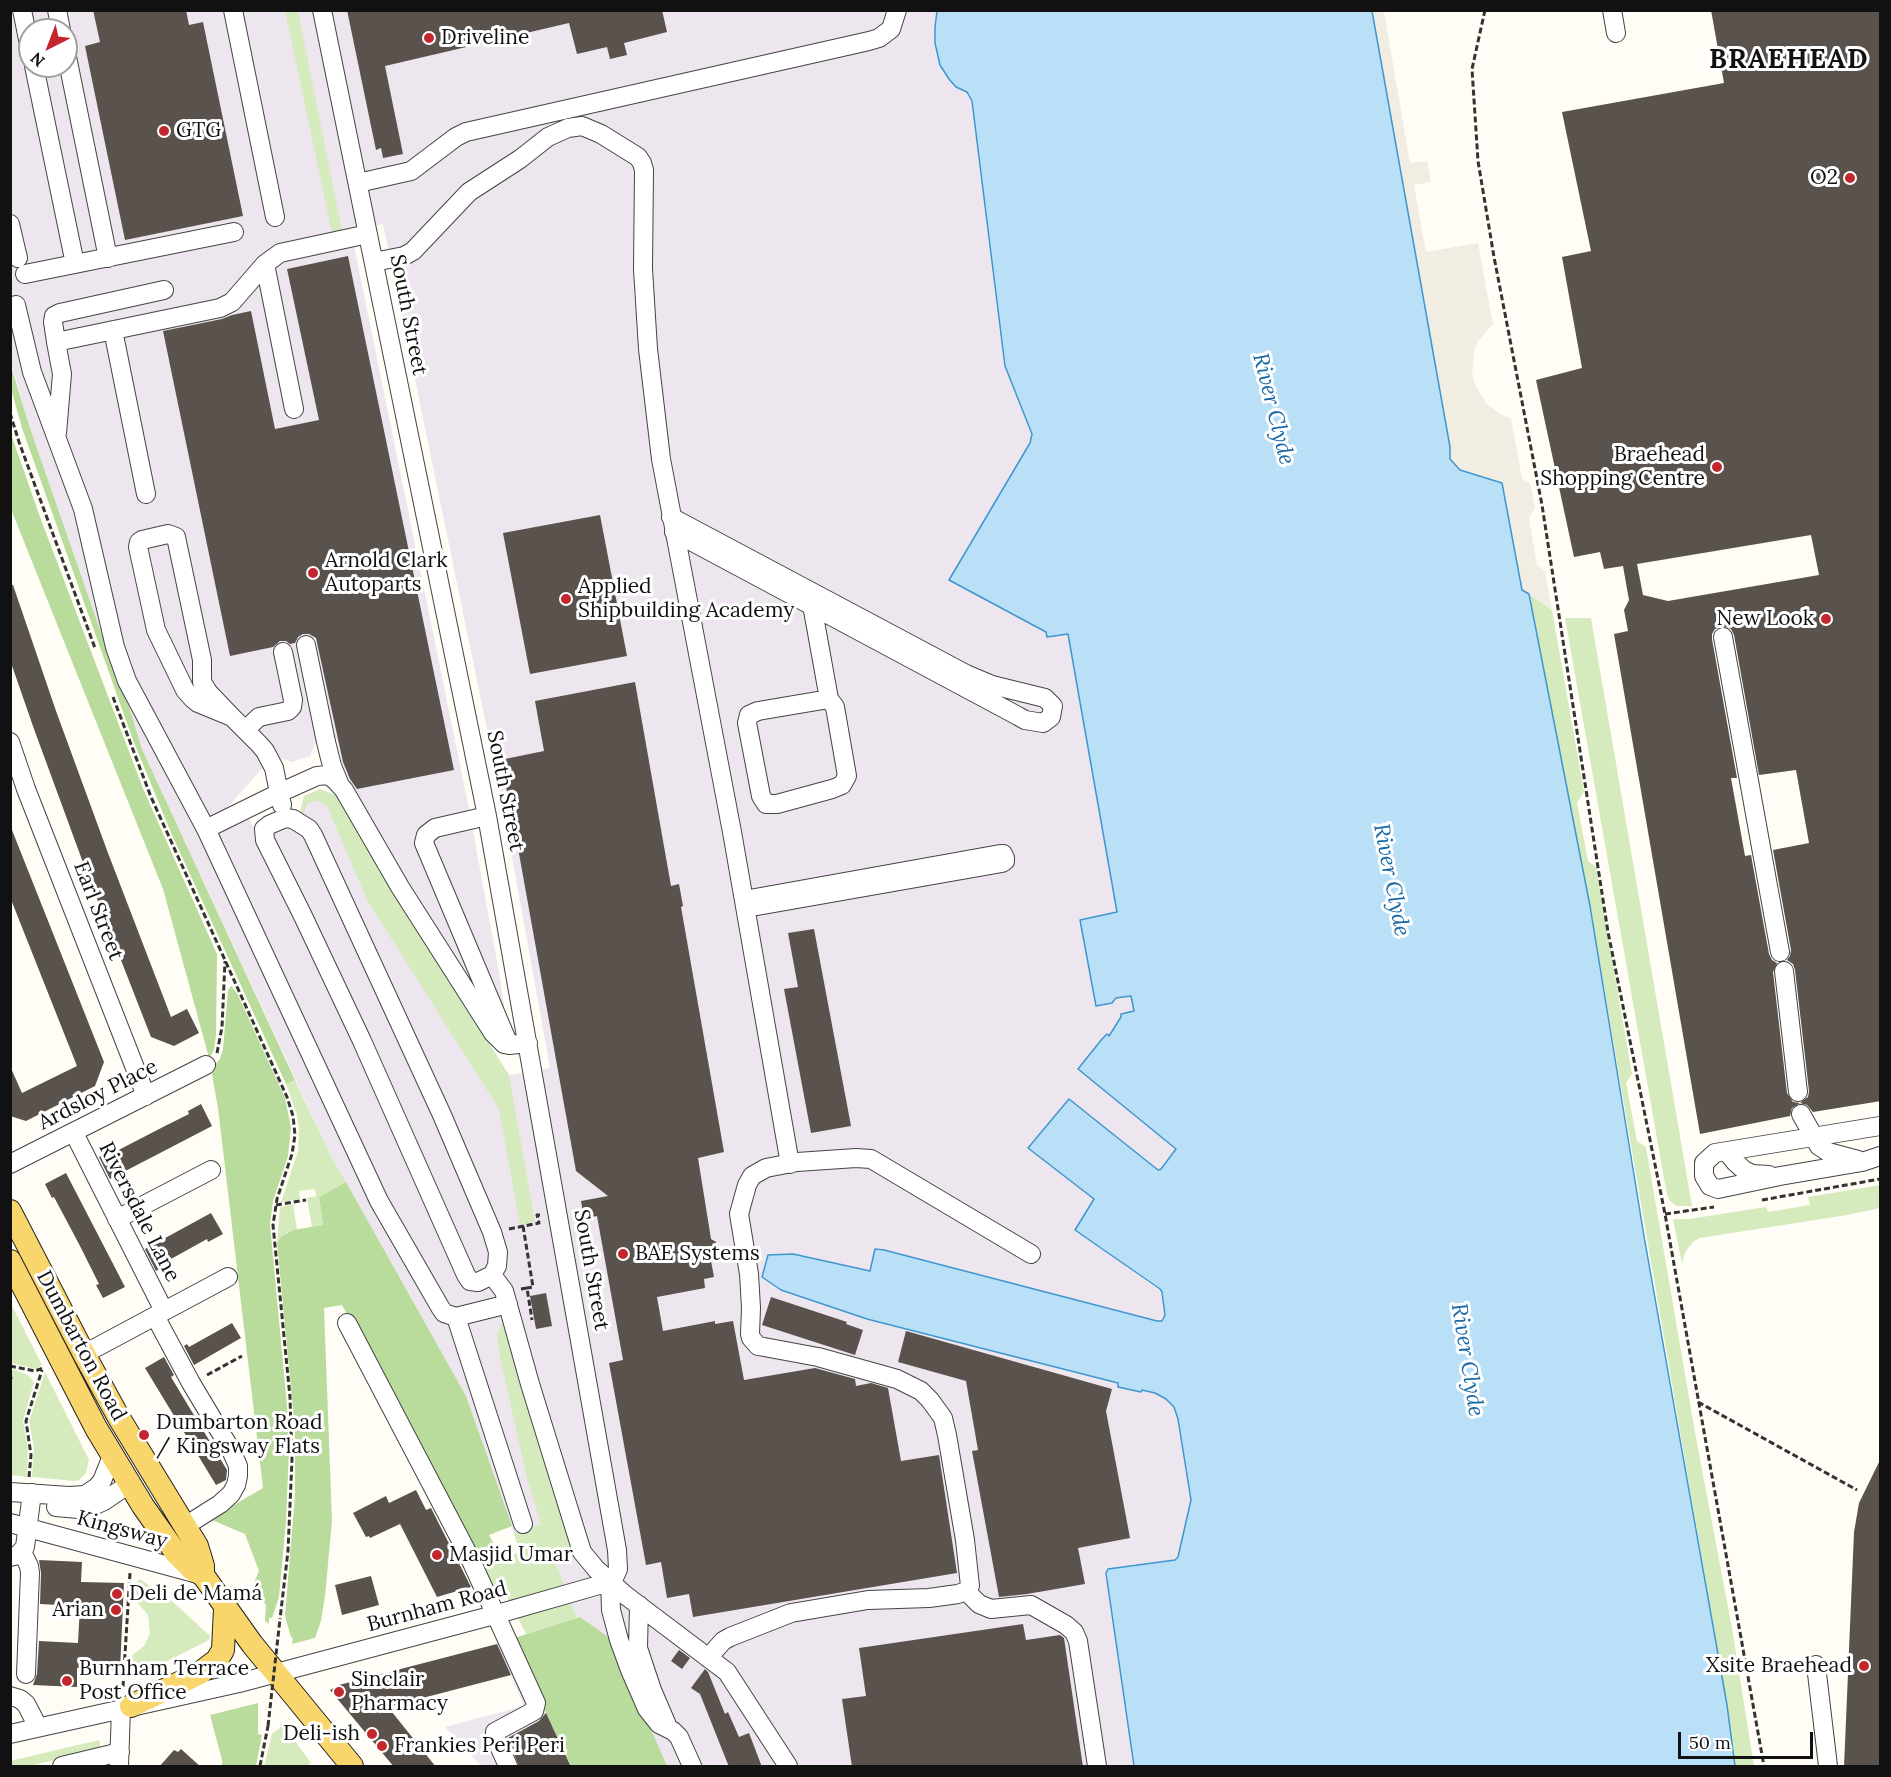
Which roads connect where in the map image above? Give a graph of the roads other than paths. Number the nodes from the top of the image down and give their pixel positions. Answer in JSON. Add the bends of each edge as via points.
{"nodes":[{"id":1,"x":233,"y":10,"type":"edge"},
{"id":2,"x":322,"y":10,"type":"edge"},
{"id":3,"x":897,"y":10,"type":"edge"},
{"id":4,"x":1612,"y":10,"type":"edge"},
{"id":5,"x":1616,"y":33,"type":"dead end"},
{"id":6,"x":36,"y":78,"type":"edge"},
{"id":7,"x":71,"y":78,"type":"edge"},
{"id":8,"x":358,"y":183,"type":"junction"},
{"id":9,"x":275,"y":217,"type":"dead end"},
{"id":10,"x":10,"y":224,"type":"edge"},
{"id":11,"x":234,"y":232,"type":"dead end"},
{"id":12,"x":368,"y":234,"type":"junction"},
{"id":13,"x":108,"y":258,"type":"junction"},
{"id":14,"x":374,"y":262,"type":"junction"},
{"id":15,"x":75,"y":264,"type":"junction"},
{"id":16,"x":265,"y":264,"type":"junction"},
{"id":17,"x":164,"y":290,"type":"dead end"},
{"id":18,"x":16,"y":306,"type":"dead end"},
{"id":19,"x":113,"y":330,"type":"junction"},
{"id":20,"x":56,"y":342,"type":"junction"},
{"id":21,"x":294,"y":409,"type":"dead end"},
{"id":22,"x":57,"y":438,"type":"junction"},
{"id":23,"x":146,"y":494,"type":"dead end"},
{"id":24,"x":672,"y":525,"type":"junction"},
{"id":25,"x":812,"y":605,"type":"junction"},
{"id":26,"x":1723,"y":638,"type":"dead end"},
{"id":27,"x":306,"y":645,"type":"dead end"},
{"id":28,"x":283,"y":652,"type":"dead end"},
{"id":29,"x":829,"y":699,"type":"junction"},
{"id":30,"x":238,"y":723,"type":"junction"},
{"id":31,"x":10,"y":742,"type":"edge"},
{"id":32,"x":340,"y":785,"type":"junction"},
{"id":33,"x":18,"y":792,"type":"edge"},
{"id":34,"x":279,"y":794,"type":"junction"},
{"id":35,"x":488,"y":816,"type":"junction"},
{"id":36,"x":285,"y":818,"type":"junction"},
{"id":37,"x":206,"y":829,"type":"junction"},
{"id":38,"x":745,"y":904,"type":"junction"},
{"id":39,"x":1780,"y":952,"type":"dead end"},
{"id":40,"x":1784,"y":971,"type":"dead end"},
{"id":41,"x":528,"y":1043,"type":"junction"},
{"id":42,"x":509,"y":1046,"type":"junction"},
{"id":43,"x":206,"y":1065,"type":"road end"},
{"id":44,"x":1798,"y":1092,"type":"dead end"},
{"id":45,"x":146,"y":1096,"type":"junction"},
{"id":46,"x":1801,"y":1114,"type":"dead end"},
{"id":47,"x":1881,"y":1126,"type":"edge"},
{"id":48,"x":74,"y":1133,"type":"junction"},
{"id":49,"x":1813,"y":1137,"type":"junction"},
{"id":50,"x":1727,"y":1152,"type":"junction"},
{"id":51,"x":1881,"y":1156,"type":"edge"},
{"id":52,"x":1862,"y":1162,"type":"junction"},
{"id":53,"x":10,"y":1164,"type":"edge"},
{"id":54,"x":790,"y":1164,"type":"junction"},
{"id":55,"x":211,"y":1170,"type":"dead end"},
{"id":56,"x":1780,"y":1176,"type":"junction"},
{"id":57,"x":10,"y":1211,"type":"edge"},
{"id":58,"x":117,"y":1220,"type":"junction"},
{"id":59,"x":1031,"y":1254,"type":"dead end"},
{"id":60,"x":10,"y":1261,"type":"edge"},
{"id":61,"x":492,"y":1275,"type":"junction"},
{"id":62,"x":228,"y":1277,"type":"dead end"},
{"id":63,"x":508,"y":1304,"type":"junction"},
{"id":64,"x":160,"y":1314,"type":"junction"},
{"id":65,"x":456,"y":1317,"type":"junction"},
{"id":66,"x":347,"y":1323,"type":"dead end"},
{"id":67,"x":84,"y":1354,"type":"junction"},
{"id":68,"x":112,"y":1456,"type":"junction"},
{"id":69,"x":129,"y":1484,"type":"junction"},
{"id":70,"x":10,"y":1492,"type":"edge"},
{"id":71,"x":31,"y":1499,"type":"junction"},
{"id":72,"x":10,"y":1523,"type":"edge"},
{"id":73,"x":523,"y":1524,"type":"dead end"},
{"id":74,"x":185,"y":1526,"type":"junction"},
{"id":75,"x":28,"y":1528,"type":"junction"},
{"id":76,"x":16,"y":1555,"type":"edge"},
{"id":77,"x":203,"y":1575,"type":"junction"},
{"id":78,"x":610,"y":1582,"type":"junction"},
{"id":79,"x":966,"y":1591,"type":"junction"},
{"id":80,"x":639,"y":1605,"type":"junction"},
{"id":81,"x":225,"y":1608,"type":"junction"},
{"id":82,"x":494,"y":1615,"type":"junction"},
{"id":83,"x":708,"y":1658,"type":"junction"},
{"id":84,"x":1816,"y":1665,"type":"dead end"},
{"id":85,"x":26,"y":1674,"type":"dead end"},
{"id":86,"x":276,"y":1674,"type":"junction"},
{"id":87,"x":10,"y":1696,"type":"edge"},
{"id":88,"x":126,"y":1708,"type":"junction"},
{"id":89,"x":38,"y":1727,"type":"junction"},
{"id":90,"x":669,"y":1729,"type":"junction"},
{"id":91,"x":10,"y":1734,"type":"edge"},
{"id":92,"x":119,"y":1760,"type":"edge"},
{"id":93,"x":62,"y":1767,"type":"edge"},
{"id":94,"x":352,"y":1767,"type":"edge"},
{"id":95,"x":508,"y":1767,"type":"edge"},
{"id":96,"x":692,"y":1767,"type":"edge"},
{"id":97,"x":788,"y":1767,"type":"edge"},
{"id":98,"x":1096,"y":1767,"type":"edge"},
{"id":99,"x":1828,"y":1767,"type":"edge"}],
"edges":[{"from":1,"to":9,"type":"street"},
{"from":2,"to":8,"type":"street","name":"South Street"},
{"from":3,"to":8,"type":"street","via":[[891,29],[879,38],[466,132],[411,171]]},
{"from":4,"to":5,"type":"street"},
{"from":6,"to":15,"type":"street"},
{"from":7,"to":13,"type":"street"},
{"from":8,"to":12,"type":"street","name":"South Street"},
{"from":10,"to":15,"type":"street","via":[[21,266]]},
{"from":11,"to":13,"type":"street"},
{"from":12,"to":14,"type":"street","name":"South Street"},
{"from":12,"to":16,"type":"street","via":[[280,253]]},
{"from":13,"to":15,"type":"street"},
{"from":14,"to":24,"type":"street","via":[[413,251],[469,192],[548,137],[568,128],[588,128],[638,157],[644,170],[643,268],[648,349]]},
{"from":14,"to":35,"type":"street","name":"South Street"},
{"from":16,"to":19,"type":"street","via":[[226,306]]},
{"from":16,"to":21,"type":"street"},
{"from":17,"to":20,"type":"street","via":[[60,313],[52,322]]},
{"from":18,"to":22,"type":"street","via":[[32,372]]},
{"from":19,"to":20,"type":"street"},
{"from":19,"to":23,"type":"street"},
{"from":20,"to":22,"type":"street","via":[[62,369]]},
{"from":22,"to":37,"type":"street","via":[[84,509],[121,665]]},
{"from":24,"to":25,"type":"street"},
{"from":24,"to":25,"type":"street","via":[[966,674],[1049,700],[1052,717],[1043,723],[1025,720]]},
{"from":24,"to":38,"type":"street"},
{"from":25,"to":29,"type":"street"},
{"from":26,"to":39,"type":"street"},
{"from":27,"to":32,"type":"street","via":[[327,749]]},
{"from":28,"to":30,"type":"street","via":[[292,707]]},
{"from":29,"to":29,"type":"street","via":[[835,707],[847,773],[845,781],[832,789],[766,804],[761,796],[747,723],[749,715]]},
{"from":30,"to":30,"type":"street","via":[[192,698],[176,673],[156,630],[138,547],[142,540],[168,534],[176,537],[202,660],[202,682]]},
{"from":30,"to":34,"type":"street","via":[[270,758]]},
{"from":31,"to":33,"type":"street","name":"Earl Street"},
{"from":32,"to":34,"type":"street","via":[[323,774]]},
{"from":32,"to":42,"type":"street","via":[[486,1024]]},
{"from":33,"to":45,"type":"street","name":"Earl Street"},
{"from":34,"to":36,"type":"street"},
{"from":34,"to":37,"type":"street"},
{"from":35,"to":41,"type":"street","name":"South Street"},
{"from":35,"to":42,"type":"street","via":[[435,828],[426,835],[424,843]]},
{"from":36,"to":61,"type":"street","via":[[293,819],[314,835],[438,1104],[497,1245],[498,1260]]},
{"from":36,"to":61,"type":"street","via":[[266,827],[265,840],[362,1041],[466,1275],[473,1283]]},
{"from":37,"to":65,"type":"street","via":[[378,1201],[440,1307]]},
{"from":38,"to":38,"type":"street","via":[[1000,854],[1005,858],[1002,863]]},
{"from":38,"to":54,"type":"street"},
{"from":40,"to":44,"type":"street"},
{"from":41,"to":42,"type":"street"},
{"from":41,"to":78,"type":"street","name":"South Street","via":[[617,1550],[618,1569]]},
{"from":43,"to":45,"type":"street","name":"Ardsloy Place"},
{"from":45,"to":48,"type":"street","name":"Ardsloy Place"},
{"from":46,"to":49,"type":"street"},
{"from":47,"to":49,"type":"street"},
{"from":48,"to":53,"type":"street","name":"Ardsloy Place"},
{"from":48,"to":58,"type":"street","name":"Riversdale Lane"},
{"from":49,"to":50,"type":"street"},
{"from":49,"to":52,"type":"street","via":[[1828,1152]]},
{"from":50,"to":56,"type":"street","via":[[1752,1174]]},
{"from":50,"to":56,"type":"street","via":[[1715,1153],[1704,1163],[1704,1176],[1718,1190]]},
{"from":51,"to":52,"type":"street"},
{"from":52,"to":56,"type":"street"},
{"from":54,"to":59,"type":"street","via":[[871,1159]]},
{"from":54,"to":79,"type":"street","via":[[766,1168],[752,1176],[740,1209],[749,1274],[751,1338],[758,1346],[897,1378],[930,1400],[947,1435],[969,1574],[970,1586]]},
{"from":55,"to":58,"type":"street"},
{"from":57,"to":67,"type":"main road","name":"Dumbarton Road"},
{"from":58,"to":64,"type":"street","name":"Riversdale Lane"},
{"from":60,"to":68,"type":"main road","name":"Dumbarton Road","via":[[52,1364]]},
{"from":61,"to":63,"type":"street"},
{"from":62,"to":64,"type":"street"},
{"from":63,"to":65,"type":"street"},
{"from":63,"to":78,"type":"street","via":[[578,1542],[588,1560]]},
{"from":64,"to":67,"type":"street"},
{"from":64,"to":74,"type":"street","name":"Riversdale Lane","via":[[191,1383],[238,1466],[236,1485],[225,1500]]},
{"from":65,"to":73,"type":"street"},
{"from":66,"to":82,"type":"street","via":[[468,1554]]},
{"from":67,"to":74,"type":"main road","name":"Dumbarton Road"},
{"from":68,"to":69,"type":"main road","name":"Dumbarton Road"},
{"from":68,"to":71,"type":"street","name":"Kingsway","via":[[102,1480],[85,1495]]},
{"from":69,"to":71,"type":"street","via":[[91,1507],[71,1508]]},
{"from":69,"to":77,"type":"main road","name":"Dumbarton Road","via":[[176,1553]]},
{"from":70,"to":71,"type":"street","name":"Kingsway"},
{"from":71,"to":75,"type":"street"},
{"from":72,"to":75,"type":"street","name":"Kingsway"},
{"from":74,"to":77,"type":"main road","name":"Dumbarton Road","via":[[201,1557]]},
{"from":75,"to":76,"type":"street","via":[[26,1542]]},
{"from":75,"to":77,"type":"street","name":"Kingsway"},
{"from":76,"to":85,"type":"street","via":[[29,1566],[30,1573]]},
{"from":77,"to":81,"type":"main road","name":"Dumbarton Road"},
{"from":78,"to":80,"type":"street"},
{"from":78,"to":82,"type":"street","name":"Burnham Road"},
{"from":78,"to":90,"type":"street","name":"South Street","via":[[611,1610],[630,1670],[650,1715]]},
{"from":79,"to":83,"type":"street","via":[[935,1598],[859,1601],[791,1613],[730,1636]]},
{"from":79,"to":98,"type":"street","via":[[991,1609],[1031,1605],[1074,1632]]},
{"from":80,"to":83,"type":"street"},
{"from":80,"to":90,"type":"street","via":[[640,1655]]},
{"from":81,"to":86,"type":"main road","name":"Dumbarton Road"},
{"from":81,"to":88,"type":"main road","via":[[223,1650],[217,1660],[200,1673]]},
{"from":82,"to":86,"type":"street","name":"Burnham Road"},
{"from":82,"to":95,"type":"street","via":[[536,1703],[534,1711],[495,1732]]},
{"from":83,"to":97,"type":"street","via":[[727,1672]]},
{"from":84,"to":99,"type":"street"},
{"from":86,"to":88,"type":"street","name":"Burnham Road"},
{"from":86,"to":94,"type":"main road","name":"Dumbarton Road"},
{"from":87,"to":89,"type":"street","via":[[26,1704]]},
{"from":88,"to":89,"type":"street","name":"Burnham Road"},
{"from":88,"to":92,"type":"street"},
{"from":89,"to":91,"type":"street","name":"Burnham Road"},
{"from":90,"to":96,"type":"street","via":[[679,1737]]},
{"from":92,"to":93,"type":"street"}]}
